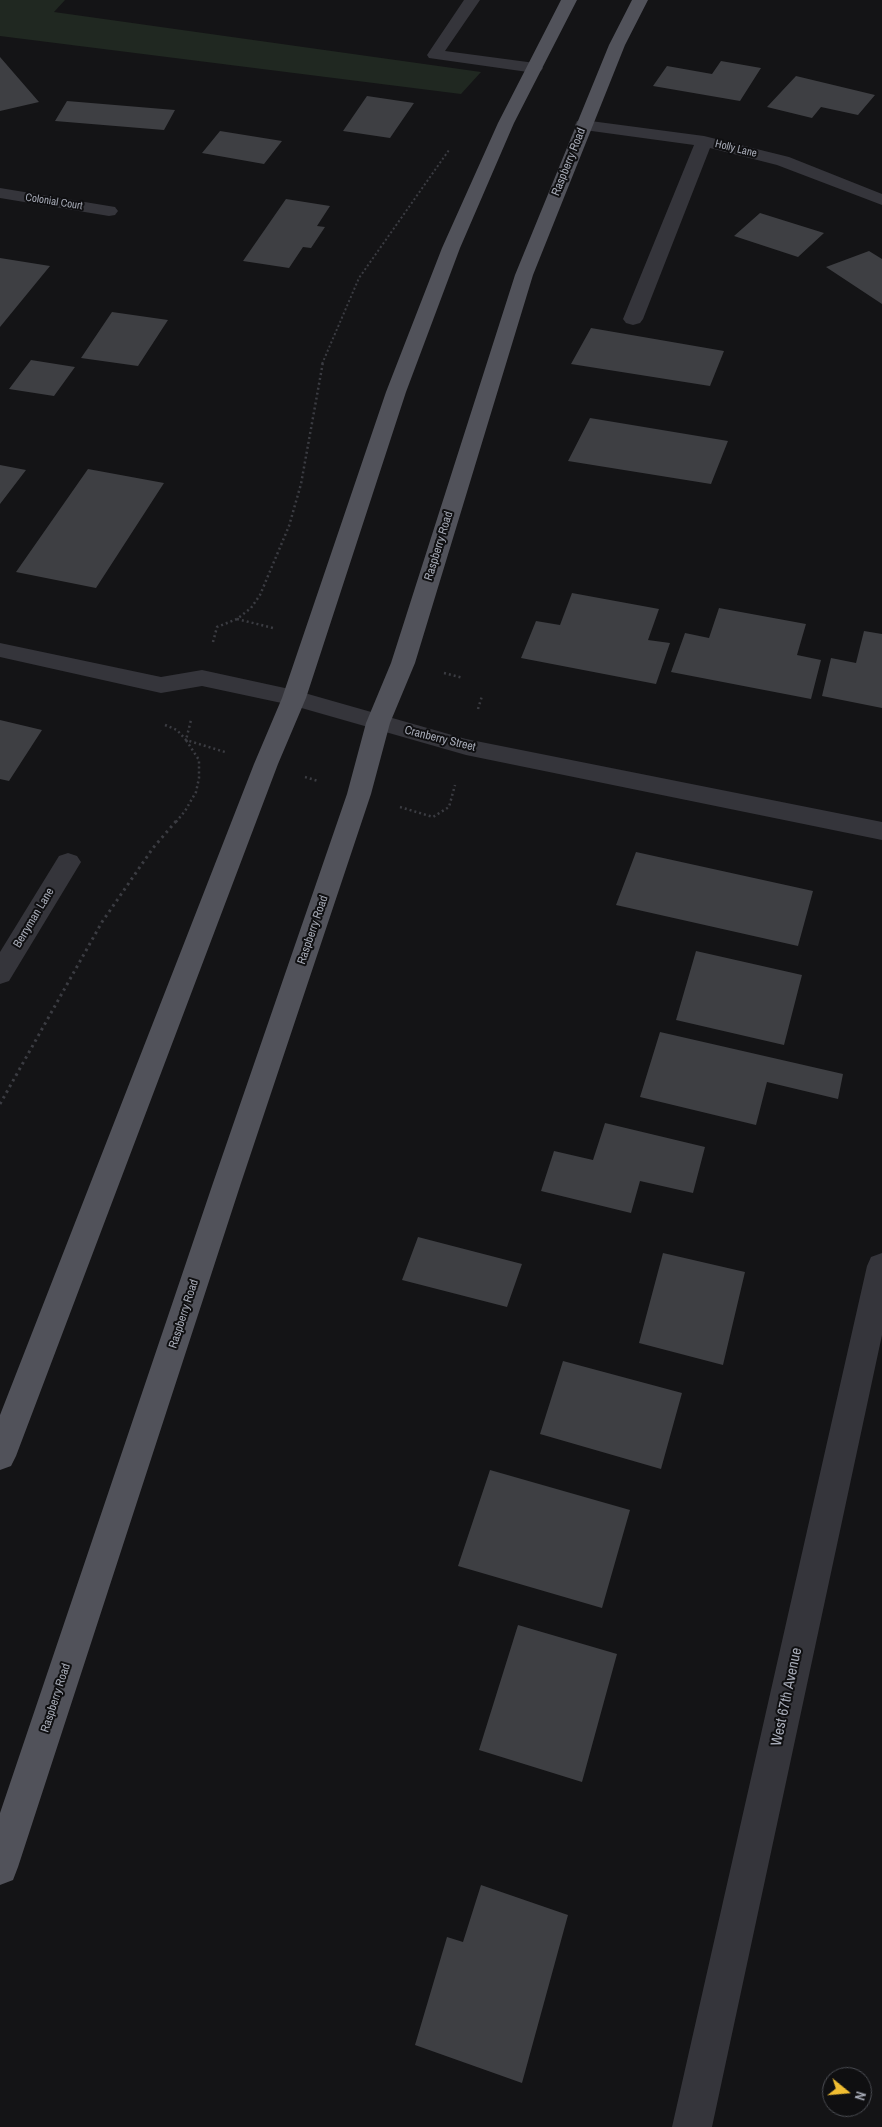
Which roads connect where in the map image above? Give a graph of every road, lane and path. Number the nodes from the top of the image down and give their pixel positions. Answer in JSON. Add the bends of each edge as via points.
{"nodes":[{"id":1,"x":472,"y":0,"type":"edge"},
{"id":2,"x":569,"y":0,"type":"edge"},
{"id":3,"x":640,"y":0,"type":"edge"},
{"id":4,"x":535,"y":68,"type":"junction"},
{"id":5,"x":583,"y":125,"type":"junction"},
{"id":6,"x":704,"y":141,"type":"junction"},
{"id":7,"x":454,"y":142,"type":"dead end"},
{"id":8,"x":0,"y":193,"type":"edge"},
{"id":9,"x":882,"y":200,"type":"edge"},
{"id":10,"x":108,"y":211,"type":"dead end"},
{"id":11,"x":633,"y":319,"type":"dead end"},
{"id":12,"x":0,"y":650,"type":"edge"},
{"id":13,"x":202,"y":678,"type":"junction"},
{"id":14,"x":294,"y":698,"type":"junction"},
{"id":15,"x":378,"y":723,"type":"junction"},
{"id":16,"x":882,"y":831,"type":"edge"},
{"id":17,"x":68,"y":862,"type":"dead end"},
{"id":18,"x":0,"y":974,"type":"edge"},
{"id":19,"x":0,"y":1104,"type":"edge"},
{"id":20,"x":882,"y":1266,"type":"edge"},
{"id":21,"x":0,"y":1456,"type":"edge"},
{"id":22,"x":0,"y":1867,"type":"edge"},
{"id":23,"x":692,"y":2127,"type":"edge"}],
"edges":[{"from":1,"to":4,"type":"street","via":[[435,55]]},
{"from":2,"to":4,"type":"main road"},
{"from":3,"to":5,"type":"main road","name":"Raspberry Road","via":[[617,44]]},
{"from":4,"to":14,"type":"main road","via":[[506,123],[451,248],[396,392]]},
{"from":5,"to":6,"type":"street","name":"Holly Lane"},
{"from":5,"to":15,"type":"main road","name":"Raspberry Road","via":[[524,275],[403,663]]},
{"from":6,"to":9,"type":"street","name":"Holly Lane","via":[[783,161]]},
{"from":6,"to":11,"type":"street"},
{"from":7,"to":13,"type":"path","via":[[359,278],[323,360],[301,484],[289,526],[260,595],[251,608],[237,619],[217,627]]},
{"from":8,"to":10,"type":"street","name":"Colonial Court"},
{"from":12,"to":13,"type":"street","name":"Cranberry Street","via":[[161,685]]},
{"from":13,"to":14,"type":"street","name":"Cranberry Street"},
{"from":13,"to":19,"type":"path","via":[[186,740],[199,760],[196,792],[102,922]]},
{"from":14,"to":15,"type":"street","name":"Cranberry Street"},
{"from":14,"to":21,"type":"main road"},
{"from":15,"to":16,"type":"street","name":"Cranberry Street","via":[[466,747]]},
{"from":15,"to":22,"type":"main road","name":"Raspberry Road","via":[[359,794]]},
{"from":17,"to":18,"type":"street","name":"Berryman Lane"},
{"from":20,"to":23,"type":"street","name":"West 67th Avenue"}]}
